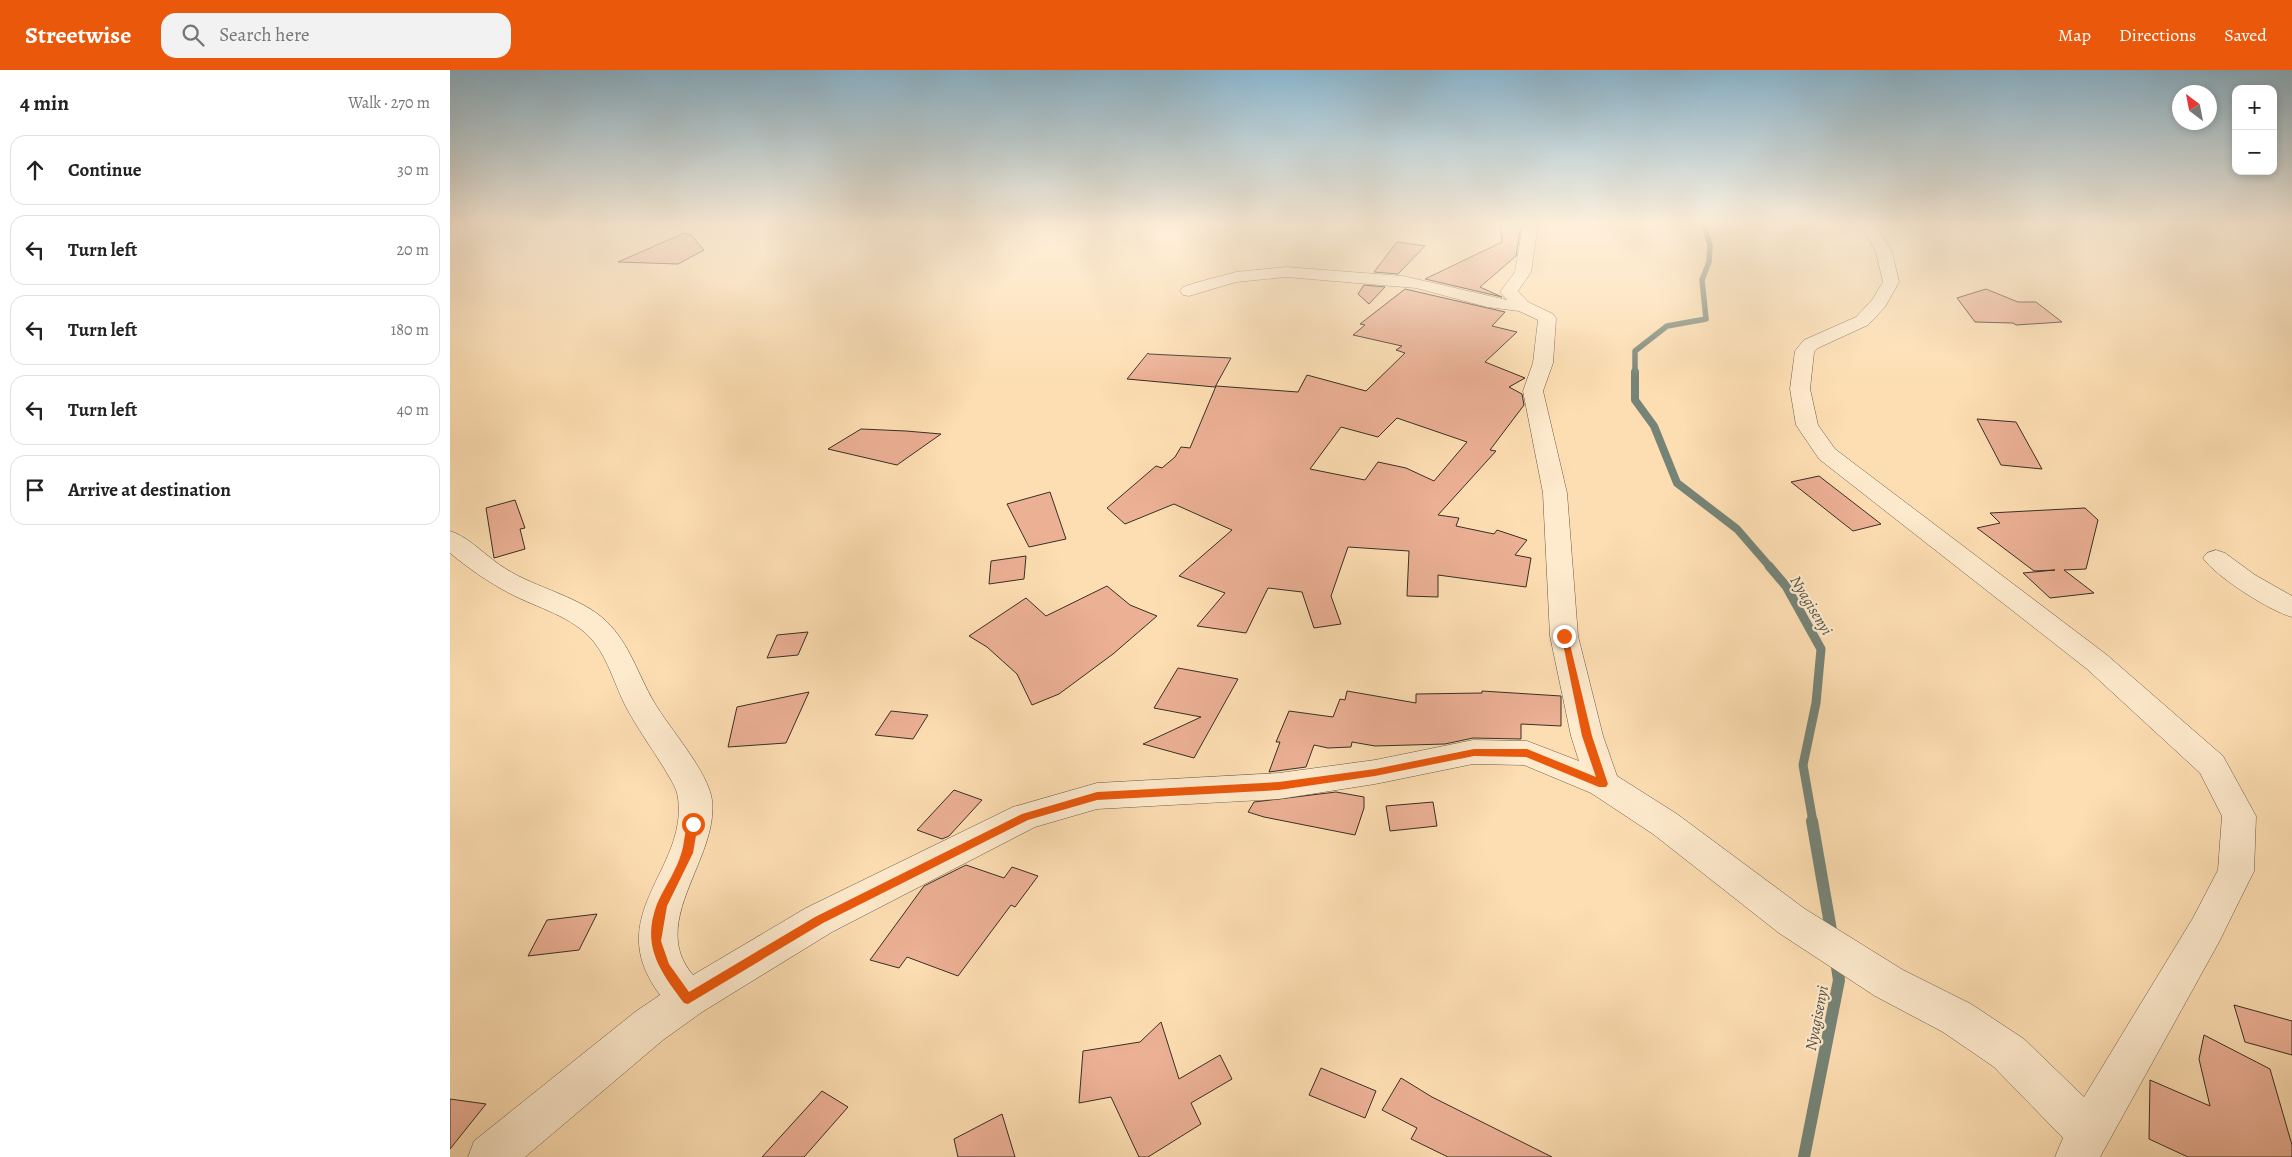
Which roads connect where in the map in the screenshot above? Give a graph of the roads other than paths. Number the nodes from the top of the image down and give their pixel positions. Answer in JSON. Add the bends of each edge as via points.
{"nodes":[{"id":1,"x":1240,"y":276,"type":"edge"},
{"id":2,"x":1337,"y":276,"type":"edge"},
{"id":3,"x":1520,"y":276,"type":"edge"},
{"id":4,"x":1890,"y":276,"type":"edge"},
{"id":5,"x":1189,"y":291,"type":"dead end"},
{"id":6,"x":1522,"y":306,"type":"junction"},
{"id":7,"x":450,"y":538,"type":"edge"},
{"id":8,"x":2216,"y":558,"type":"dead end"},
{"id":9,"x":2292,"y":608,"type":"edge"},
{"id":10,"x":1603,"y":784,"type":"junction"},
{"id":11,"x":688,"y":999,"type":"junction"},
{"id":12,"x":2082,"y":1145,"type":"edge"},
{"id":13,"x":490,"y":1157,"type":"edge"}],
"edges":[{"from":1,"to":5,"type":"street"},
{"from":2,"to":6,"type":"street","via":[[1395,280],[1431,286],[1501,306]]},
{"from":3,"to":6,"type":"street","via":[[1509,292]]},
{"from":4,"to":12,"type":"street","via":[[1891,282],[1879,303],[1862,321],[1811,344],[1805,352],[1800,388],[1807,424],[1827,454],[2097,662],[2212,765],[2239,816],[2236,870],[2232,879]]},
{"from":6,"to":10,"type":"street","via":[[1547,318],[1543,364],[1533,391],[1555,493],[1564,636],[1587,736]]},
{"from":7,"to":11,"type":"street","via":[[463,551],[499,575],[527,592],[574,612],[596,627],[608,641],[638,705],[667,745],[695,798],[687,853],[662,906],[656,941],[664,967]]},
{"from":8,"to":9,"type":"street","via":[[2246,581]]},
{"from":10,"to":11,"type":"street","via":[[1527,753],[1474,752],[1375,772],[1279,786],[1097,796],[1017,821],[819,920]]},
{"from":10,"to":12,"type":"street","via":[[1666,824],[1792,921],[1889,983],[1957,1018],[2009,1053]]},
{"from":11,"to":13,"type":"street","via":[[649,1026]]}]}
